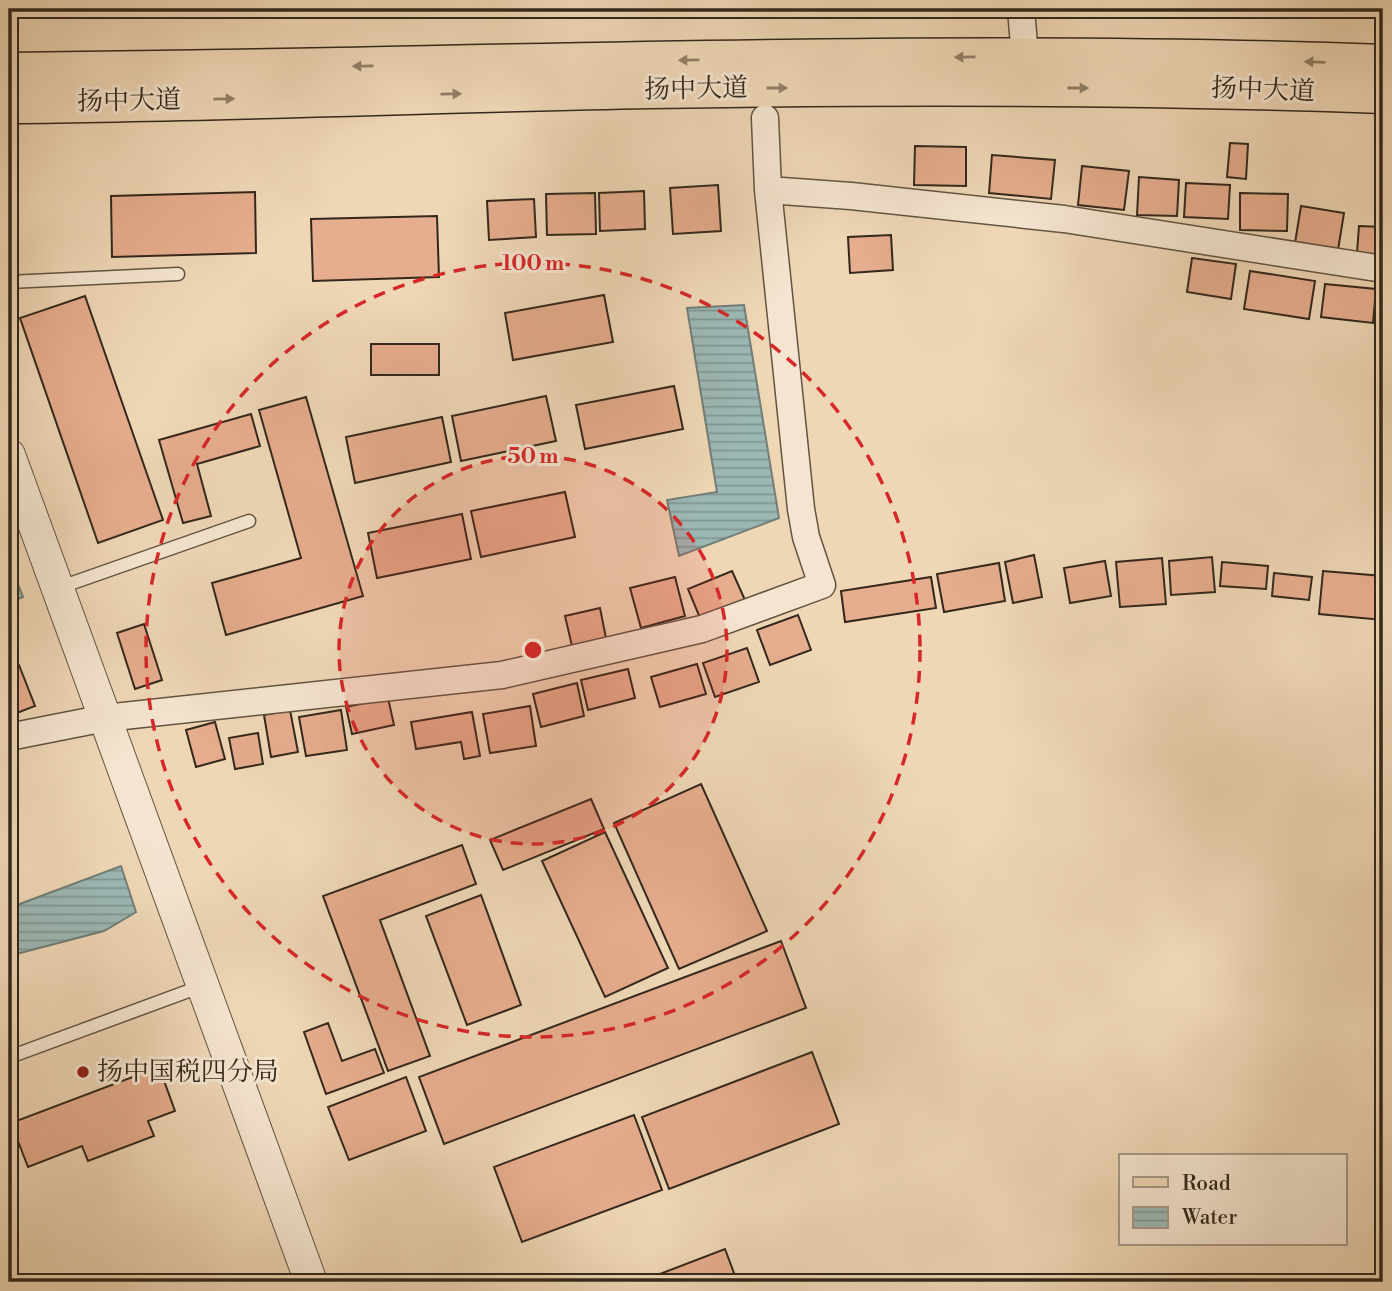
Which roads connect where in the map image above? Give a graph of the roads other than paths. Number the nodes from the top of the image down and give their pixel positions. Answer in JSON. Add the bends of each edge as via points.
{"nodes":[{"id":1,"x":1021,"y":9,"type":"edge"},
{"id":2,"x":1383,"y":64,"type":"edge"},
{"id":3,"x":1023,"y":72,"type":"junction"},
{"id":4,"x":1383,"y":94,"type":"edge"},
{"id":5,"x":12,"y":98,"type":"edge"},
{"id":6,"x":765,"y":118,"type":"dead end"},
{"id":7,"x":768,"y":190,"type":"junction"},
{"id":8,"x":1383,"y":269,"type":"edge"},
{"id":9,"x":178,"y":274,"type":"dead end"},
{"id":10,"x":9,"y":282,"type":"edge"},
{"id":11,"x":9,"y":455,"type":"edge"},
{"id":12,"x":249,"y":521,"type":"dead end"},
{"id":13,"x":57,"y":589,"type":"junction"},
{"id":14,"x":105,"y":718,"type":"junction"},
{"id":15,"x":9,"y":737,"type":"edge"},
{"id":16,"x":203,"y":986,"type":"junction"},
{"id":17,"x":15,"y":1055,"type":"dead end"},
{"id":18,"x":311,"y":1282,"type":"edge"}],
"edges":[{"from":1,"to":3,"type":"street"},
{"from":2,"to":3,"type":"main road","name":"扬中大道","one_way":true,"via":[[1244,59]]},
{"from":3,"to":4,"type":"main road","name":"扬中大道","one_way":true,"via":[[1241,89]]},
{"from":5,"to":3,"type":"main road","name":"扬中大道","one_way":true,"via":[[655,89]]},
{"from":3,"to":5,"type":"main road","name":"扬中大道","one_way":true,"via":[[661,61],[65,72]]},
{"from":6,"to":7,"type":"street"},
{"from":7,"to":8,"type":"street","via":[[1064,219]]},
{"from":7,"to":14,"type":"street","via":[[801,509],[821,585],[702,629],[502,675]]},
{"from":9,"to":10,"type":"lane"},
{"from":11,"to":13,"type":"street"},
{"from":12,"to":13,"type":"lane"},
{"from":13,"to":14,"type":"street"},
{"from":14,"to":15,"type":"street"},
{"from":14,"to":16,"type":"street"},
{"from":16,"to":17,"type":"lane"},
{"from":16,"to":18,"type":"street"}]}
